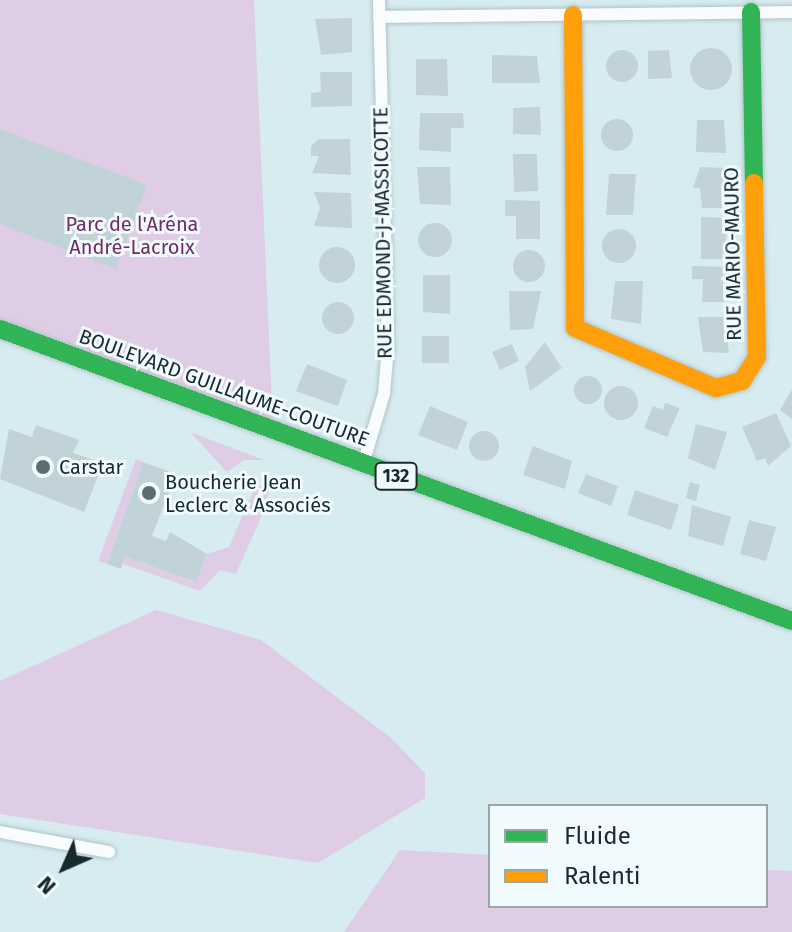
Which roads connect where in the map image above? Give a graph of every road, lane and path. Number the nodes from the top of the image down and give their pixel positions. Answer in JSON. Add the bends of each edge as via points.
{"nodes":[{"id":1,"x":379,"y":0,"type":"edge"},
{"id":2,"x":751,"y":12,"type":"junction"},
{"id":3,"x":792,"y":12,"type":"edge"},
{"id":4,"x":573,"y":15,"type":"junction"},
{"id":5,"x":379,"y":17,"type":"junction"},
{"id":6,"x":0,"y":329,"type":"edge"},
{"id":7,"x":363,"y":464,"type":"junction"},
{"id":8,"x":792,"y":621,"type":"edge"},
{"id":9,"x":0,"y":832,"type":"edge"},
{"id":10,"x":109,"y":852,"type":"dead end"}],
"edges":[{"from":1,"to":5,"type":"street","name":"RUE EDMOND-J-MASSICOTTE"},
{"from":2,"to":3,"type":"street"},
{"from":2,"to":4,"type":"street"},
{"from":2,"to":4,"type":"street","name":"RUE MARIO-MAURO","via":[[757,357],[742,381],[716,388],[575,328]]},
{"from":4,"to":5,"type":"street"},
{"from":5,"to":7,"type":"street","name":"RUE EDMOND-J-MASSICOTTE","via":[[388,345],[384,394]]},
{"from":6,"to":7,"type":"street","name":"BOULEVARD GUILLAUME-COUTURE","number":"132"},
{"from":7,"to":8,"type":"street","name":"BOULEVARD GUILLAUME-COUTURE","number":"132"},
{"from":9,"to":10,"type":"street"}]}
